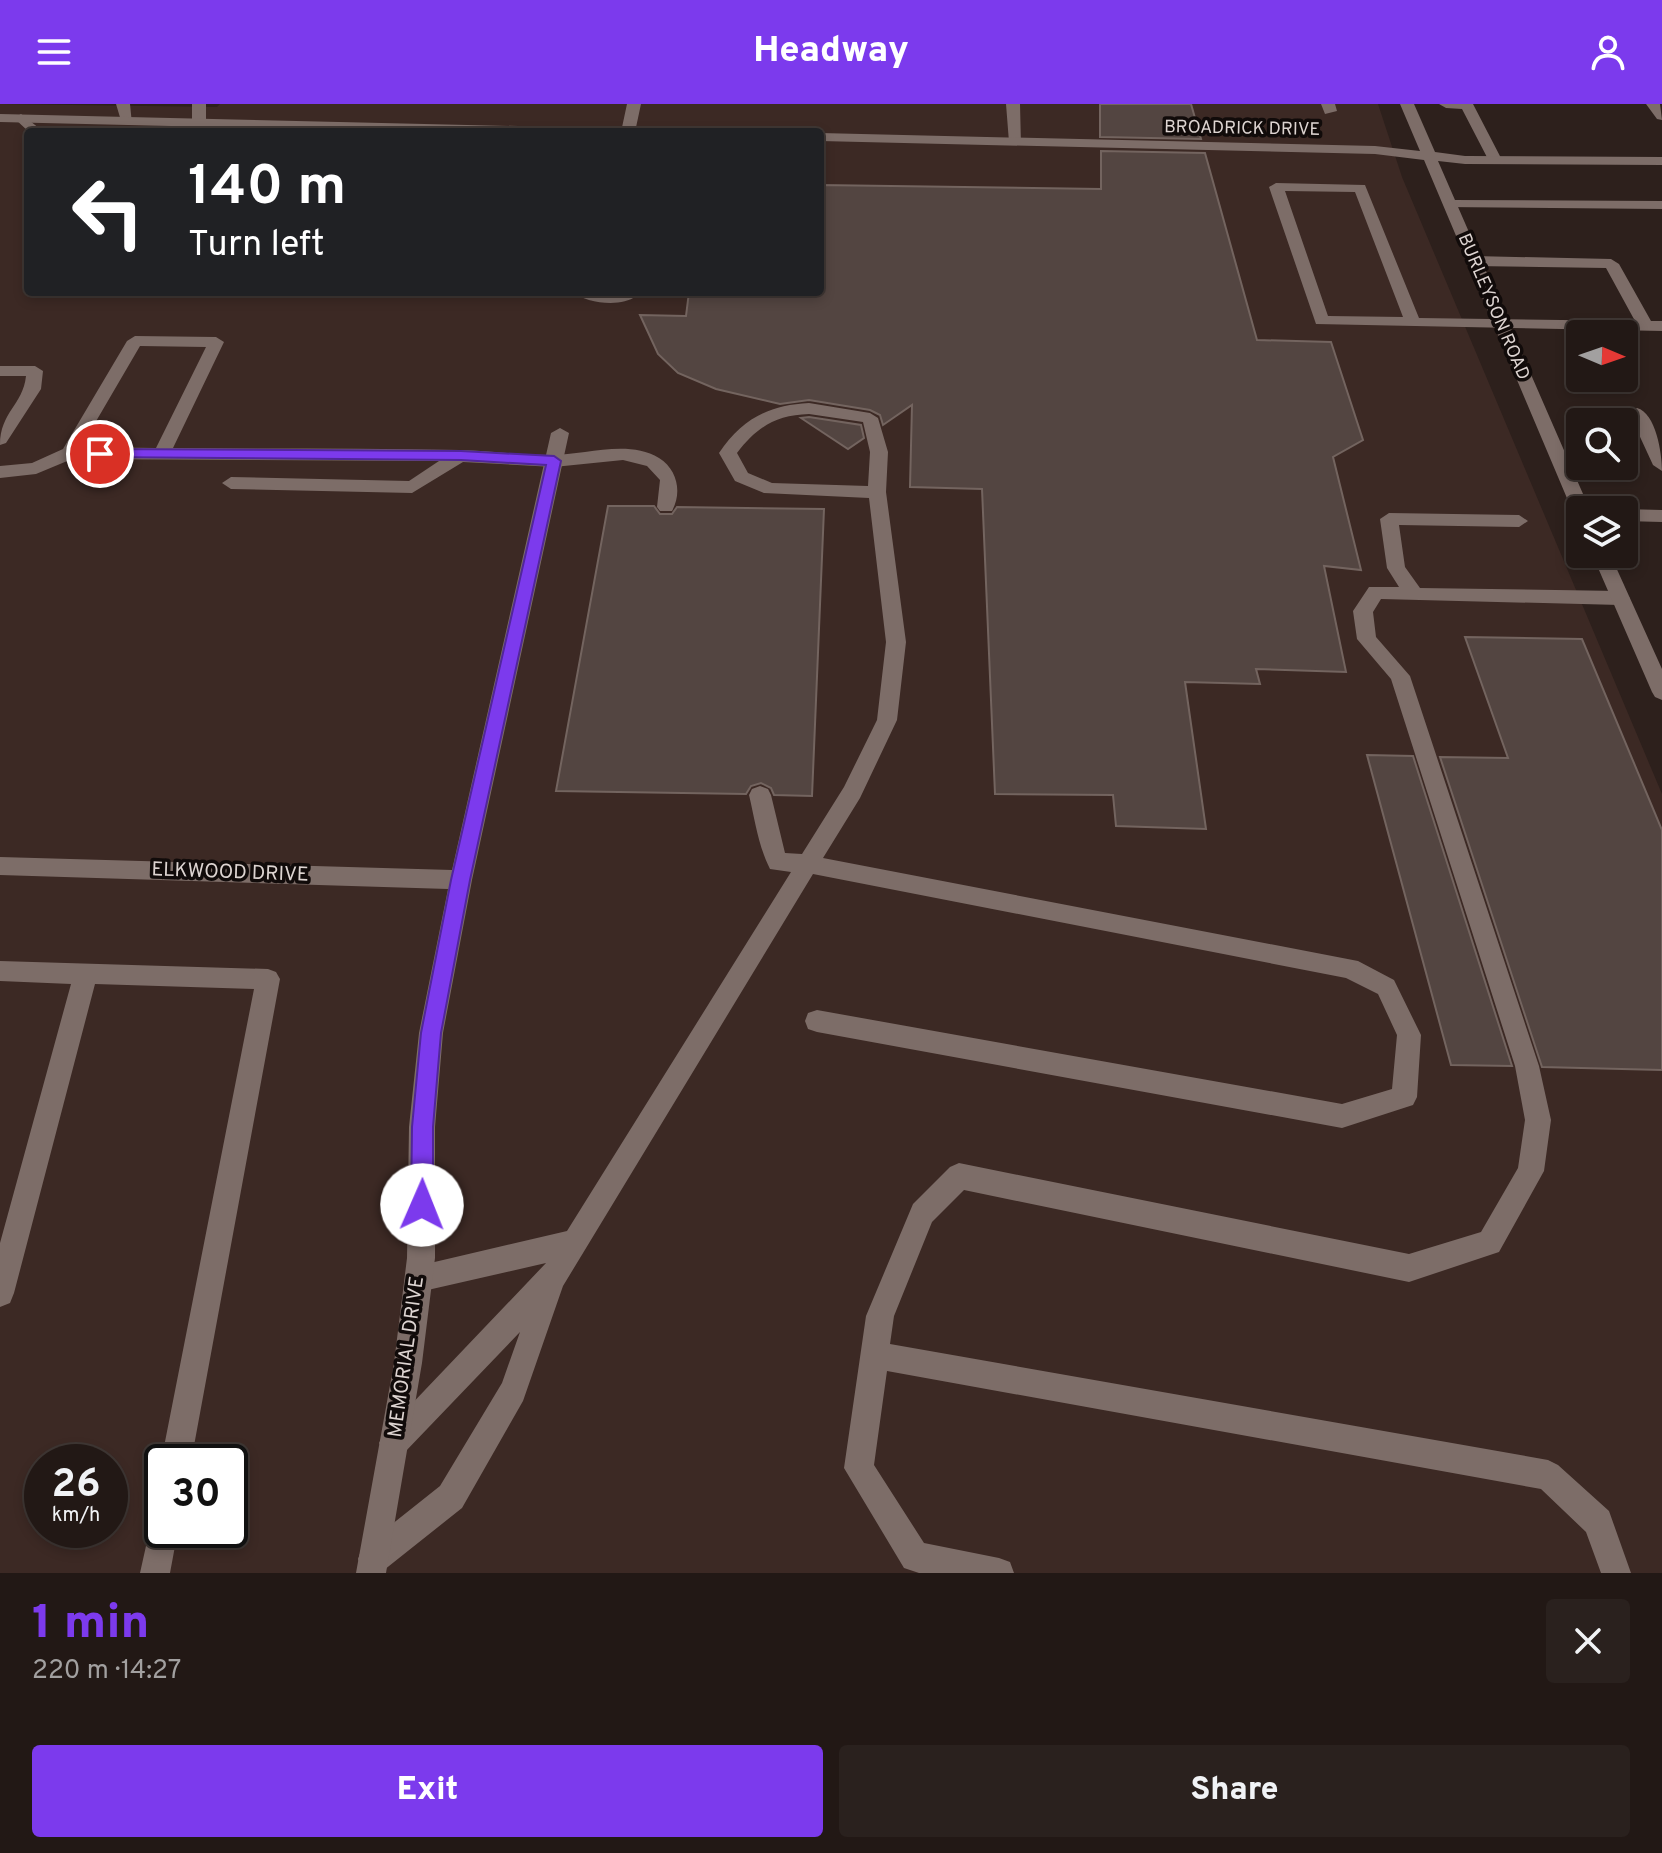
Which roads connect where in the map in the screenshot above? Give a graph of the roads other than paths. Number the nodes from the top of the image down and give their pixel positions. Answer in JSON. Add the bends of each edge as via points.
{"nodes":[{"id":1,"x":123,"y":104,"type":"edge"},
{"id":2,"x":199,"y":104,"type":"edge"},
{"id":3,"x":634,"y":104,"type":"edge"},
{"id":4,"x":1013,"y":104,"type":"edge"},
{"id":5,"x":1407,"y":104,"type":"edge"},
{"id":6,"x":1446,"y":104,"type":"edge"},
{"id":7,"x":1467,"y":104,"type":"edge"},
{"id":8,"x":1653,"y":104,"type":"edge"},
{"id":9,"x":1662,"y":116,"type":"edge"},
{"id":10,"x":0,"y":118,"type":"edge"},
{"id":11,"x":21,"y":118,"type":"junction"},
{"id":12,"x":127,"y":121,"type":"junction"},
{"id":13,"x":196,"y":127,"type":"edge"},
{"id":14,"x":32,"y":128,"type":"edge"},
{"id":15,"x":277,"y":128,"type":"edge"},
{"id":16,"x":629,"y":128,"type":"edge"},
{"id":17,"x":824,"y":137,"type":"edge"},
{"id":18,"x":1016,"y":142,"type":"junction"},
{"id":19,"x":1430,"y":157,"type":"junction"},
{"id":20,"x":1495,"y":160,"type":"junction"},
{"id":21,"x":1662,"y":161,"type":"edge"},
{"id":22,"x":1450,"y":204,"type":"junction"},
{"id":23,"x":1662,"y":205,"type":"edge"},
{"id":24,"x":1474,"y":261,"type":"junction"},
{"id":25,"x":595,"y":296,"type":"edge"},
{"id":26,"x":628,"y":296,"type":"dead end"},
{"id":27,"x":1413,"y":322,"type":"junction"},
{"id":28,"x":1500,"y":323,"type":"junction"},
{"id":29,"x":1654,"y":326,"type":"edge"},
{"id":30,"x":0,"y":371,"type":"edge"},
{"id":31,"x":1638,"y":415,"type":"edge"},
{"id":32,"x":560,"y":433,"type":"dead end"},
{"id":33,"x":0,"y":439,"type":"edge"},
{"id":34,"x":69,"y":453,"type":"junction"},
{"id":35,"x":162,"y":454,"type":"junction"},
{"id":36,"x":461,"y":456,"type":"junction"},
{"id":37,"x":554,"y":461,"type":"junction"},
{"id":38,"x":1662,"y":465,"type":"edge"},
{"id":39,"x":0,"y":472,"type":"edge"},
{"id":40,"x":231,"y":483,"type":"dead end"},
{"id":41,"x":877,"y":492,"type":"junction"},
{"id":42,"x":1575,"y":496,"type":"edge"},
{"id":43,"x":666,"y":507,"type":"dead end"},
{"id":44,"x":1638,"y":515,"type":"edge"},
{"id":45,"x":1662,"y":516,"type":"edge"},
{"id":46,"x":1519,"y":521,"type":"dead end"},
{"id":47,"x":1607,"y":568,"type":"edge"},
{"id":48,"x":1415,"y":595,"type":"junction"},
{"id":49,"x":1620,"y":598,"type":"junction"},
{"id":50,"x":1662,"y":692,"type":"edge"},
{"id":51,"x":760,"y":795,"type":"dead end"},
{"id":52,"x":808,"y":864,"type":"junction"},
{"id":53,"x":0,"y":866,"type":"edge"},
{"id":54,"x":461,"y":880,"type":"junction"},
{"id":55,"x":0,"y":971,"type":"edge"},
{"id":56,"x":86,"y":973,"type":"junction"},
{"id":57,"x":817,"y":1021,"type":"dead end"},
{"id":58,"x":575,"y":1242,"type":"junction"},
{"id":59,"x":419,"y":1278,"type":"junction"},
{"id":60,"x":553,"y":1278,"type":"junction"},
{"id":61,"x":0,"y":1293,"type":"edge"},
{"id":62,"x":875,"y":1355,"type":"junction"},
{"id":63,"x":394,"y":1443,"type":"junction"},
{"id":64,"x":179,"y":1444,"type":"edge"},
{"id":65,"x":160,"y":1548,"type":"edge"},
{"id":66,"x":372,"y":1566,"type":"edge"},
{"id":67,"x":155,"y":1573,"type":"edge"},
{"id":68,"x":999,"y":1573,"type":"edge"},
{"id":69,"x":1616,"y":1573,"type":"edge"}],
"edges":[{"from":1,"to":12,"type":"street"},
{"from":2,"to":13,"type":"street"},
{"from":3,"to":16,"type":"street"},
{"from":4,"to":18,"type":"street"},
{"from":5,"to":19,"type":"street","name":"BURLEYSON ROAD"},
{"from":6,"to":7,"type":"street"},
{"from":7,"to":20,"type":"street"},
{"from":8,"to":9,"type":"street"},
{"from":10,"to":11,"type":"street"},
{"from":11,"to":12,"type":"street"},
{"from":11,"to":14,"type":"street"},
{"from":12,"to":13,"type":"street"},
{"from":13,"to":15,"type":"street"},
{"from":17,"to":18,"type":"street","name":"BROADRICK DRIVE"},
{"from":18,"to":19,"type":"street","name":"BROADRICK DRIVE","via":[[1375,150]]},
{"from":19,"to":20,"type":"street","name":"BROADRICK DRIVE"},
{"from":19,"to":22,"type":"street","name":"BURLEYSON ROAD"},
{"from":20,"to":21,"type":"street","name":"BROADRICK DRIVE"},
{"from":22,"to":23,"type":"street"},
{"from":22,"to":24,"type":"street","name":"BURLEYSON ROAD"},
{"from":24,"to":28,"type":"street","name":"BURLEYSON ROAD"},
{"from":24,"to":29,"type":"street","via":[[1611,264]]},
{"from":25,"to":26,"type":"street"},
{"from":27,"to":27,"type":"street","via":[[1322,321],[1276,187],[1360,188]]},
{"from":27,"to":28,"type":"street"},
{"from":28,"to":29,"type":"street"},
{"from":28,"to":42,"type":"street","name":"BURLEYSON ROAD"},
{"from":30,"to":33,"type":"street","via":[[35,371],[33,389]]},
{"from":31,"to":38,"type":"street"},
{"from":32,"to":37,"type":"street","name":"MEMORIAL DRIVE"},
{"from":34,"to":35,"type":"street"},
{"from":34,"to":35,"type":"street","via":[[135,341],[216,342]]},
{"from":34,"to":39,"type":"street","via":[[53,463]]},
{"from":35,"to":36,"type":"street"},
{"from":36,"to":37,"type":"street"},
{"from":36,"to":40,"type":"street","via":[[412,487]]},
{"from":37,"to":43,"type":"street","via":[[623,454],[653,462],[669,479]]},
{"from":37,"to":54,"type":"street","name":"MEMORIAL DRIVE"},
{"from":41,"to":41,"type":"street","via":[[879,452],[870,418],[811,406],[761,417],[728,453],[741,477],[770,489]]},
{"from":41,"to":52,"type":"street","via":[[896,642],[887,720]]},
{"from":44,"to":45,"type":"street"},
{"from":46,"to":48,"type":"street","via":[[1389,519],[1396,568]]},
{"from":47,"to":49,"type":"street"},
{"from":48,"to":49,"type":"street"},
{"from":48,"to":62,"type":"street","via":[[1376,592],[1363,611],[1367,639],[1400,676],[1527,1066],[1538,1120],[1531,1171],[1490,1243],[1409,1268],[959,1176],[922,1213],[880,1316]]},
{"from":49,"to":50,"type":"street"},
{"from":51,"to":52,"type":"street","via":[[778,862]]},
{"from":52,"to":57,"type":"street","via":[[1350,968],[1386,987],[1409,1035],[1404,1097],[1342,1116]]},
{"from":52,"to":58,"type":"street"},
{"from":53,"to":54,"type":"street","name":"ELKWOOD DRIVE"},
{"from":54,"to":59,"type":"street","name":"MEMORIAL DRIVE","via":[[431,1033],[422,1127]]},
{"from":55,"to":56,"type":"street"},
{"from":56,"to":61,"type":"street"},
{"from":56,"to":64,"type":"street","via":[[268,979]]},
{"from":58,"to":59,"type":"street"},
{"from":58,"to":60,"type":"street"},
{"from":59,"to":63,"type":"street","name":"MEMORIAL DRIVE"},
{"from":60,"to":63,"type":"street"},
{"from":60,"to":66,"type":"street","via":[[513,1391],[451,1497]]},
{"from":62,"to":68,"type":"street","via":[[859,1468],[915,1557]]},
{"from":62,"to":69,"type":"street","via":[[1548,1475],[1598,1522]]},
{"from":63,"to":66,"type":"street","name":"MEMORIAL DRIVE"},
{"from":65,"to":67,"type":"street"}]}
